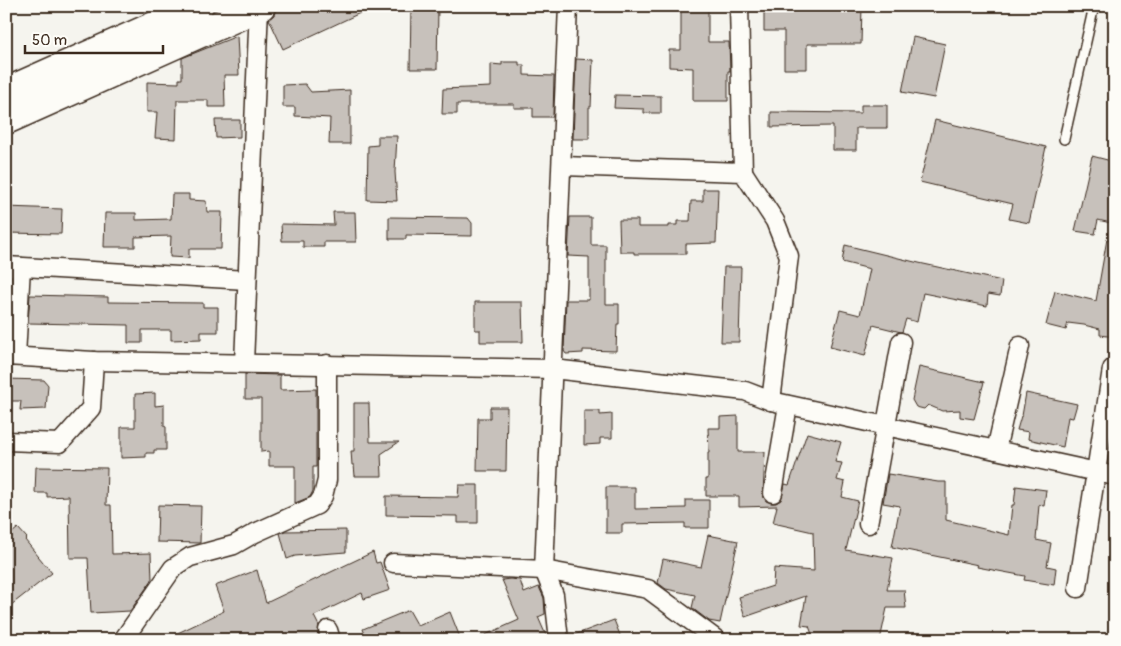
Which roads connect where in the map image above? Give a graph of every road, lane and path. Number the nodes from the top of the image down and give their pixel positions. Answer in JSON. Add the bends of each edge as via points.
{"nodes":[{"id":1,"x":199,"y":6,"type":"edge"},
{"id":2,"x":568,"y":6,"type":"edge"},
{"id":3,"x":739,"y":6,"type":"edge"},
{"id":4,"x":1094,"y":6,"type":"edge"},
{"id":5,"x":260,"y":7,"type":"edge"},
{"id":6,"x":6,"y":92,"type":"edge"},
{"id":7,"x":6,"y":120,"type":"edge"},
{"id":8,"x":1064,"y":139,"type":"dead end"},
{"id":9,"x":562,"y":166,"type":"junction"},
{"id":10,"x":743,"y":172,"type":"junction"},
{"id":11,"x":14,"y":266,"type":"edge"},
{"id":12,"x":248,"y":280,"type":"junction"},
{"id":13,"x":901,"y":342,"type":"dead end"},
{"id":14,"x":1020,"y":346,"type":"dead end"},
{"id":15,"x":11,"y":356,"type":"edge"},
{"id":16,"x":94,"y":361,"type":"junction"},
{"id":17,"x":244,"y":363,"type":"junction"},
{"id":18,"x":327,"y":364,"type":"junction"},
{"id":19,"x":553,"y":369,"type":"junction"},
{"id":20,"x":1112,"y":369,"type":"dead end"},
{"id":21,"x":770,"y":401,"type":"junction"},
{"id":22,"x":788,"y":405,"type":"junction"},
{"id":23,"x":886,"y":426,"type":"junction"},
{"id":24,"x":6,"y":441,"type":"edge"},
{"id":25,"x":996,"y":450,"type":"junction"},
{"id":26,"x":1096,"y":472,"type":"junction"},
{"id":27,"x":1115,"y":476,"type":"edge"},
{"id":28,"x":773,"y":494,"type":"dead end"},
{"id":29,"x":868,"y":524,"type":"dead end"},
{"id":30,"x":393,"y":563,"type":"dead end"},
{"id":31,"x":544,"y":570,"type":"junction"},
{"id":32,"x":1078,"y":588,"type":"dead end"},
{"id":33,"x":123,"y":640,"type":"edge"},
{"id":34,"x":558,"y":640,"type":"edge"},
{"id":35,"x":717,"y":640,"type":"edge"}],
"edges":[{"from":1,"to":6,"type":"main road"},
{"from":2,"to":9,"type":"street"},
{"from":3,"to":10,"type":"street"},
{"from":4,"to":8,"type":"lane"},
{"from":5,"to":7,"type":"main road"},
{"from":5,"to":12,"type":"street"},
{"from":9,"to":10,"type":"street"},
{"from":9,"to":19,"type":"street"},
{"from":10,"to":21,"type":"street","via":[[775,221],[789,256]]},
{"from":11,"to":12,"type":"street"},
{"from":11,"to":15,"type":"street"},
{"from":12,"to":17,"type":"street"},
{"from":13,"to":23,"type":"street"},
{"from":14,"to":25,"type":"street"},
{"from":15,"to":16,"type":"street"},
{"from":16,"to":17,"type":"street"},
{"from":16,"to":24,"type":"street","via":[[91,408],[60,444]]},
{"from":17,"to":18,"type":"street"},
{"from":18,"to":19,"type":"street"},
{"from":18,"to":33,"type":"street","via":[[327,480],[317,505],[234,545],[190,557],[173,568]]},
{"from":19,"to":21,"type":"street","via":[[745,391]]},
{"from":19,"to":31,"type":"street"},
{"from":20,"to":26,"type":"street"},
{"from":21,"to":22,"type":"street"},
{"from":22,"to":23,"type":"street"},
{"from":22,"to":28,"type":"street"},
{"from":23,"to":25,"type":"street"},
{"from":23,"to":29,"type":"street"},
{"from":25,"to":26,"type":"street"},
{"from":26,"to":27,"type":"street"},
{"from":26,"to":32,"type":"street"},
{"from":30,"to":31,"type":"street"},
{"from":31,"to":34,"type":"street","via":[[554,595]]},
{"from":31,"to":35,"type":"street","via":[[648,589]]}]}
